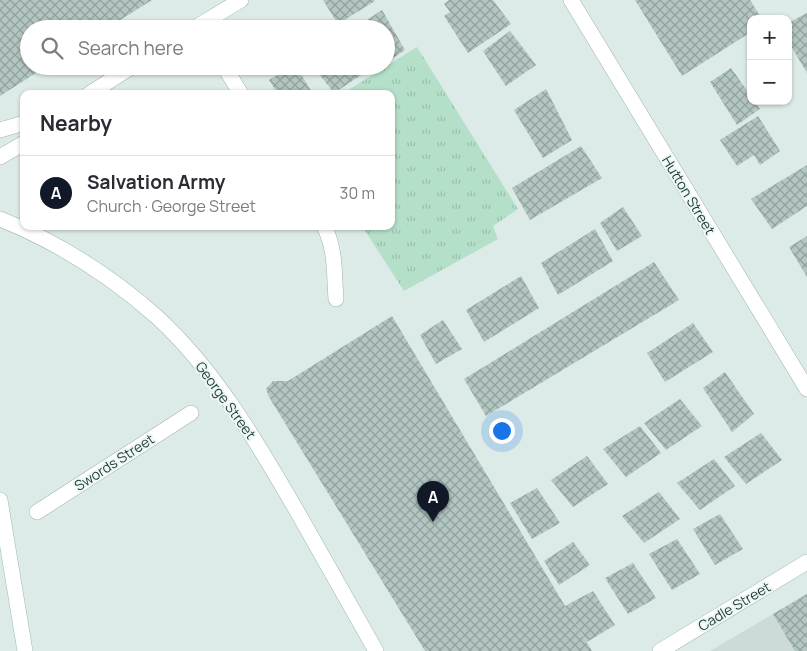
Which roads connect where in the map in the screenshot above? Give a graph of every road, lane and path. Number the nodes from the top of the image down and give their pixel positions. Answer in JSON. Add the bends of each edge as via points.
{"nodes":[{"id":1,"x":241,"y":0,"type":"edge"},
{"id":2,"x":571,"y":0,"type":"edge"},
{"id":3,"x":210,"y":20,"type":"edge"},
{"id":4,"x":119,"y":75,"type":"edge"},
{"id":5,"x":229,"y":75,"type":"edge"},
{"id":6,"x":95,"y":90,"type":"edge"},
{"id":7,"x":239,"y":90,"type":"edge"},
{"id":8,"x":20,"y":124,"type":"edge"},
{"id":9,"x":0,"y":130,"type":"edge"},
{"id":10,"x":20,"y":145,"type":"edge"},
{"id":11,"x":0,"y":157,"type":"edge"},
{"id":12,"x":0,"y":219,"type":"edge"},
{"id":13,"x":20,"y":229,"type":"edge"},
{"id":14,"x":22,"y":230,"type":"edge"},
{"id":15,"x":326,"y":230,"type":"edge"},
{"id":16,"x":336,"y":299,"type":"dead end"},
{"id":17,"x":807,"y":389,"type":"edge"},
{"id":18,"x":191,"y":413,"type":"dead end"},
{"id":19,"x":0,"y":500,"type":"edge"},
{"id":20,"x":37,"y":512,"type":"dead end"},
{"id":21,"x":807,"y":562,"type":"edge"},
{"id":22,"x":26,"y":651,"type":"edge"},
{"id":23,"x":376,"y":651,"type":"edge"},
{"id":24,"x":660,"y":651,"type":"edge"}],
"edges":[{"from":1,"to":3,"type":"street"},
{"from":2,"to":17,"type":"street","name":"Hutton Street"},
{"from":4,"to":6,"type":"street"},
{"from":5,"to":7,"type":"street"},
{"from":8,"to":9,"type":"street"},
{"from":10,"to":11,"type":"street"},
{"from":12,"to":13,"type":"street","name":"George Street"},
{"from":14,"to":23,"type":"street","name":"George Street","via":[[70,254],[116,283],[157,318],[197,360],[259,445]]},
{"from":15,"to":16,"type":"street","via":[[333,254]]},
{"from":18,"to":20,"type":"street","name":"Swords Street"},
{"from":19,"to":22,"type":"street"},
{"from":21,"to":24,"type":"street","name":"Cadle Street"}]}
